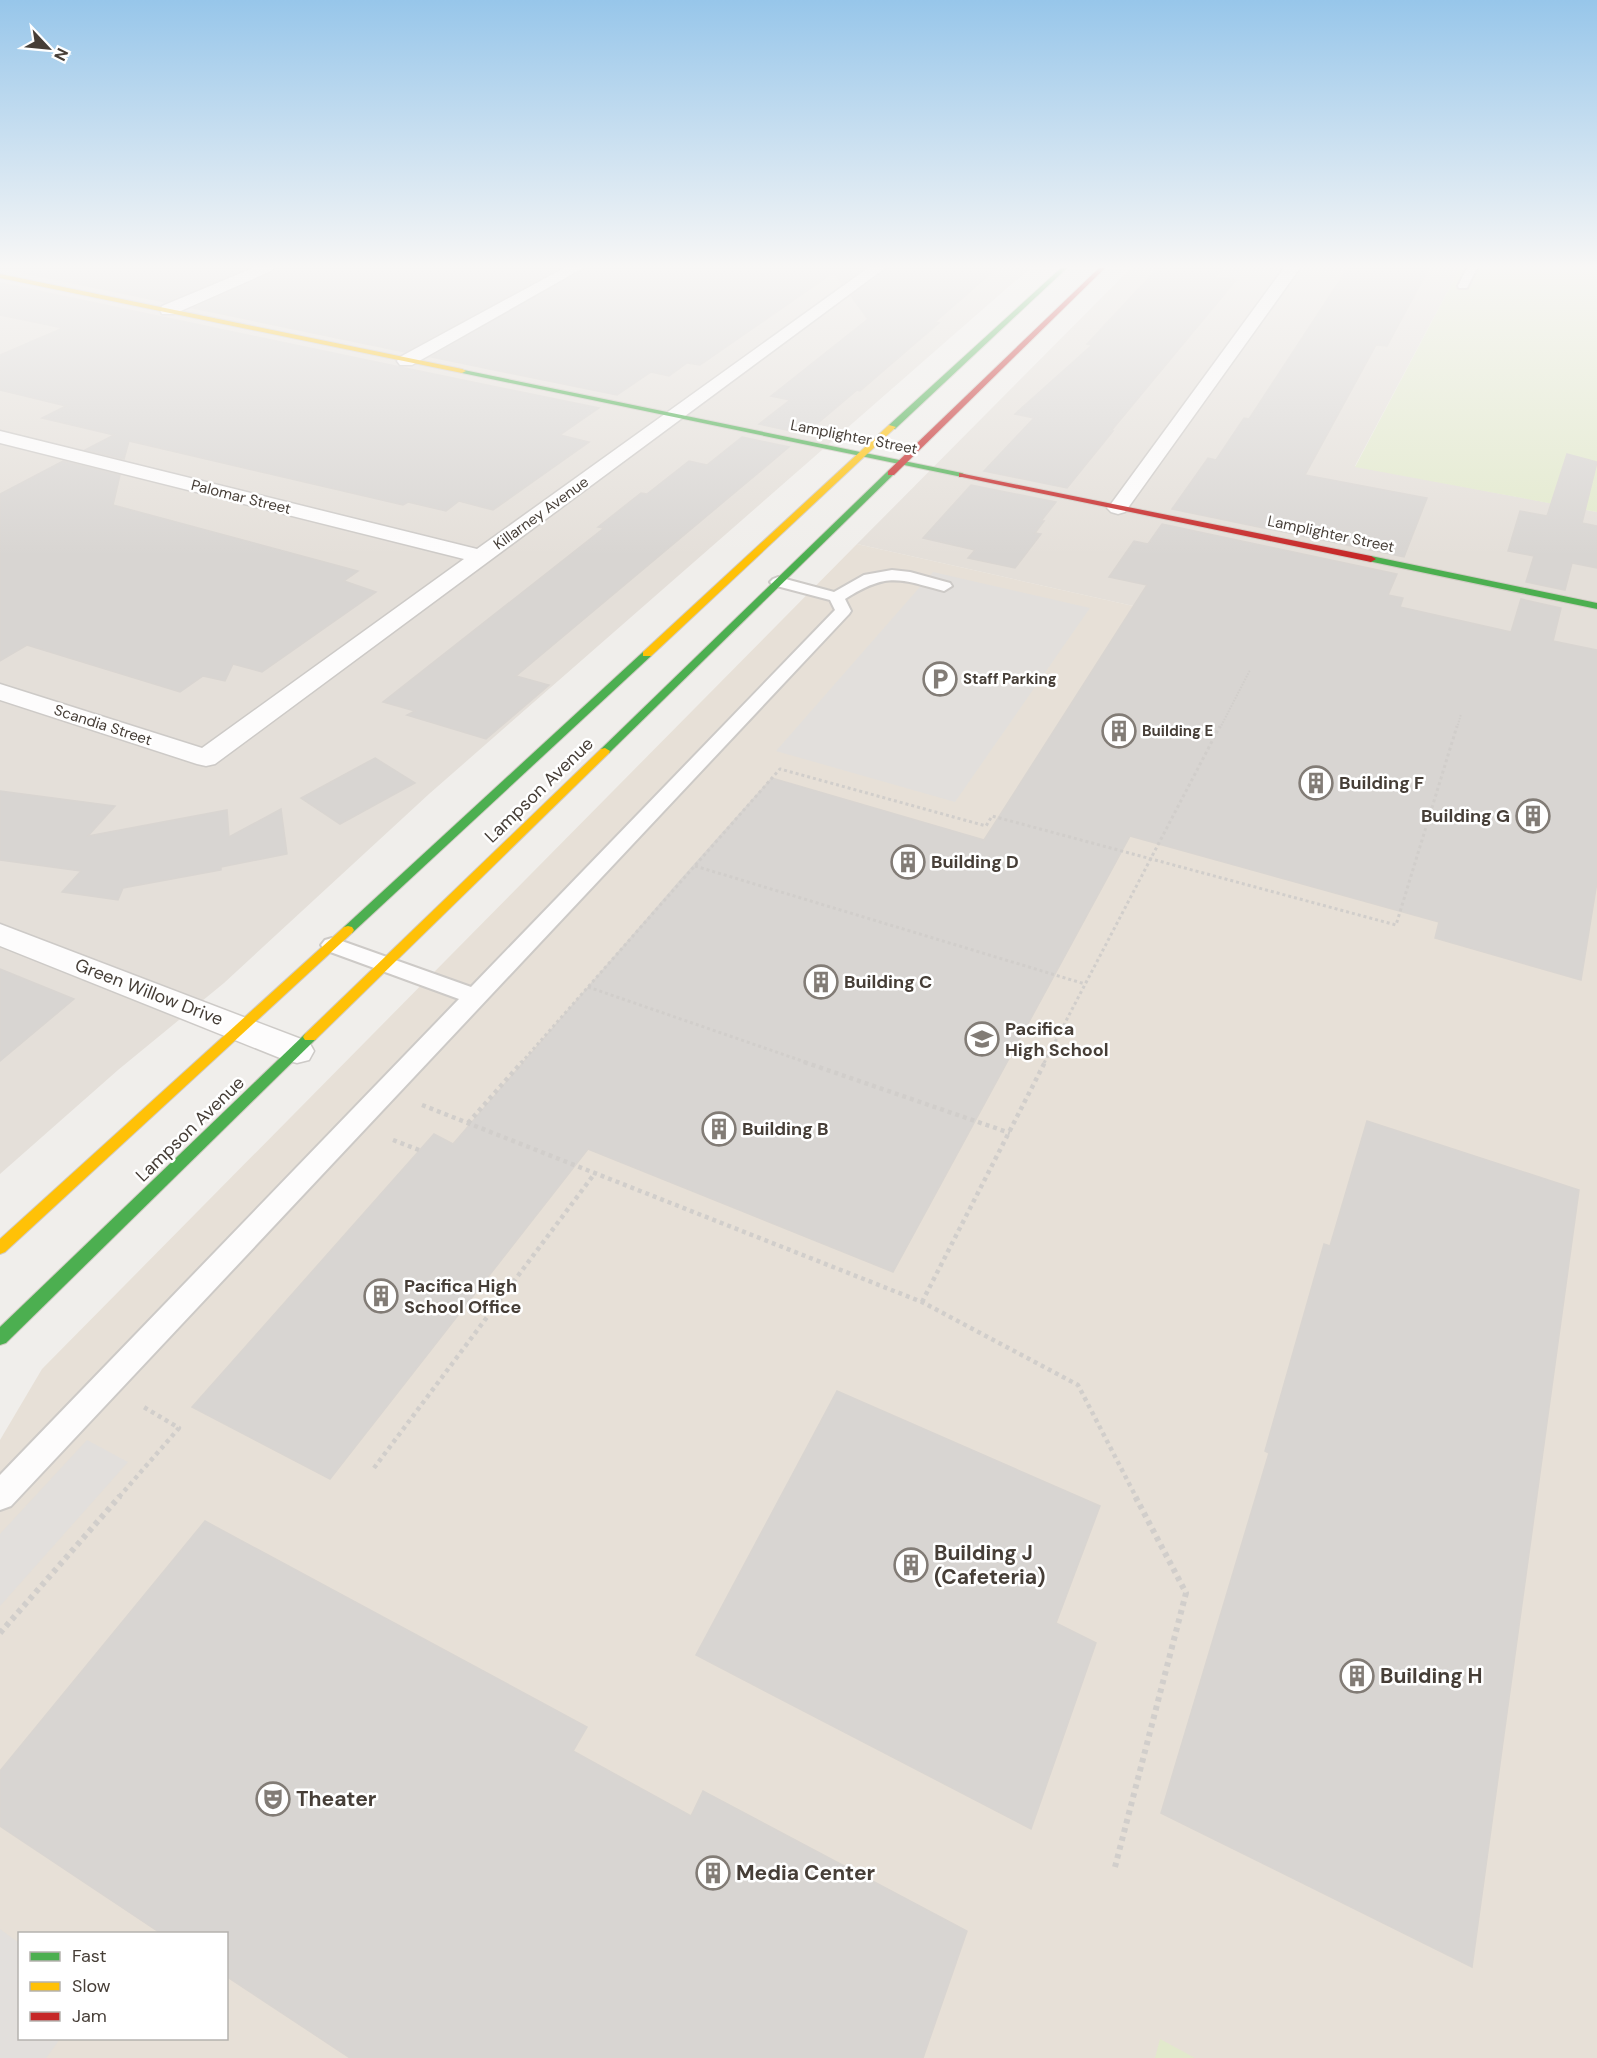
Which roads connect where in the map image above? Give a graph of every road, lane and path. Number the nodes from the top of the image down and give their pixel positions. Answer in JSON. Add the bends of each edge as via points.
{"nodes":[{"id":1,"x":416,"y":364,"type":"edge"},
{"id":2,"x":746,"y":364,"type":"edge"},
{"id":3,"x":960,"y":364,"type":"edge"},
{"id":4,"x":1003,"y":364,"type":"edge"},
{"id":5,"x":1218,"y":364,"type":"edge"},
{"id":6,"x":673,"y":417,"type":"junction"},
{"id":7,"x":0,"y":437,"type":"edge"},
{"id":8,"x":861,"y":455,"type":"junction"},
{"id":9,"x":900,"y":463,"type":"junction"},
{"id":10,"x":1118,"y":507,"type":"junction"},
{"id":11,"x":481,"y":557,"type":"junction"},
{"id":12,"x":778,"y":582,"type":"junction"},
{"id":13,"x":944,"y":586,"type":"dead end"},
{"id":14,"x":836,"y":597,"type":"junction"},
{"id":15,"x":1597,"y":606,"type":"edge"},
{"id":16,"x":1250,"y":670,"type":"dead end"},
{"id":17,"x":0,"y":692,"type":"edge"},
{"id":18,"x":1461,"y":714,"type":"dead end"},
{"id":19,"x":206,"y":758,"type":"joint"},
{"id":20,"x":1151,"y":858,"type":"junction"},
{"id":21,"x":694,"y":866,"type":"junction"},
{"id":22,"x":0,"y":934,"type":"edge"},
{"id":23,"x":332,"y":945,"type":"junction"},
{"id":24,"x":386,"y":965,"type":"junction"},
{"id":25,"x":1084,"y":984,"type":"junction"},
{"id":26,"x":588,"y":987,"type":"junction"},
{"id":27,"x":475,"y":997,"type":"junction"},
{"id":28,"x":242,"y":1028,"type":"junction"},
{"id":29,"x":297,"y":1051,"type":"junction"},
{"id":30,"x":385,"y":1091,"type":"junction"},
{"id":31,"x":468,"y":1123,"type":"junction"},
{"id":32,"x":1010,"y":1133,"type":"junction"},
{"id":33,"x":386,"y":1137,"type":"dead end"},
{"id":34,"x":419,"y":1150,"type":"dead end"},
{"id":35,"x":595,"y":1173,"type":"junction"},
{"id":36,"x":0,"y":1248,"type":"edge"},
{"id":37,"x":922,"y":1302,"type":"junction"},
{"id":38,"x":0,"y":1338,"type":"edge"},
{"id":39,"x":149,"y":1397,"type":"dead end"},
{"id":40,"x":374,"y":1468,"type":"dead end"},
{"id":41,"x":0,"y":1496,"type":"edge"},
{"id":42,"x":0,"y":1633,"type":"edge"},
{"id":43,"x":1115,"y":1868,"type":"dead end"}],
"edges":[{"from":1,"to":6,"type":"main road","name":"Lamplighter Street"},
{"from":2,"to":6,"type":"street","name":"Killarney Avenue"},
{"from":3,"to":8,"type":"main road","name":"Lampson Avenue"},
{"from":4,"to":9,"type":"main road","name":"Lampson Avenue"},
{"from":5,"to":10,"type":"street"},
{"from":6,"to":8,"type":"main road","name":"Lamplighter Street"},
{"from":6,"to":11,"type":"street","name":"Killarney Avenue"},
{"from":7,"to":11,"type":"street","name":"Palomar Street"},
{"from":8,"to":9,"type":"main road","name":"Lamplighter Street"},
{"from":8,"to":23,"type":"main road","name":"Lampson Avenue"},
{"from":9,"to":10,"type":"main road","name":"Lamplighter Street"},
{"from":9,"to":12,"type":"main road","name":"Lampson Avenue"},
{"from":10,"to":15,"type":"main road","name":"Lamplighter Street"},
{"from":11,"to":19,"type":"street","name":"Killarney Avenue"},
{"from":12,"to":14,"type":"lane"},
{"from":12,"to":24,"type":"main road","name":"Lampson Avenue"},
{"from":13,"to":14,"type":"lane","via":[[892,575],[874,577]]},
{"from":14,"to":27,"type":"lane","via":[[843,610]]},
{"from":16,"to":20,"type":"path"},
{"from":17,"to":19,"type":"street","name":"Scandia Street"},
{"from":18,"to":20,"type":"path","via":[[1396,925]]},
{"from":20,"to":21,"type":"path","via":[[992,816],[986,826],[780,769]]},
{"from":20,"to":25,"type":"path"},
{"from":21,"to":25,"type":"path"},
{"from":21,"to":26,"type":"path"},
{"from":22,"to":28,"type":"street","name":"Green Willow Drive"},
{"from":23,"to":24,"type":"lane"},
{"from":23,"to":28,"type":"main road","name":"Lampson Avenue"},
{"from":24,"to":27,"type":"lane"},
{"from":24,"to":29,"type":"main road","name":"Lampson Avenue"},
{"from":25,"to":32,"type":"path"},
{"from":26,"to":31,"type":"path"},
{"from":26,"to":32,"type":"path"},
{"from":27,"to":30,"type":"lane"},
{"from":28,"to":29,"type":"street","name":"Green Willow Drive"},
{"from":28,"to":36,"type":"main road","name":"Lampson Avenue"},
{"from":29,"to":38,"type":"main road","name":"Lampson Avenue"},
{"from":30,"to":31,"type":"path"},
{"from":30,"to":41,"type":"lane"},
{"from":31,"to":35,"type":"path"},
{"from":32,"to":37,"type":"path"},
{"from":33,"to":34,"type":"path"},
{"from":35,"to":37,"type":"path"},
{"from":35,"to":40,"type":"path"},
{"from":37,"to":43,"type":"path","via":[[1078,1385],[1186,1593]]},
{"from":39,"to":42,"type":"path","via":[[141,1406],[178,1428]]}]}
